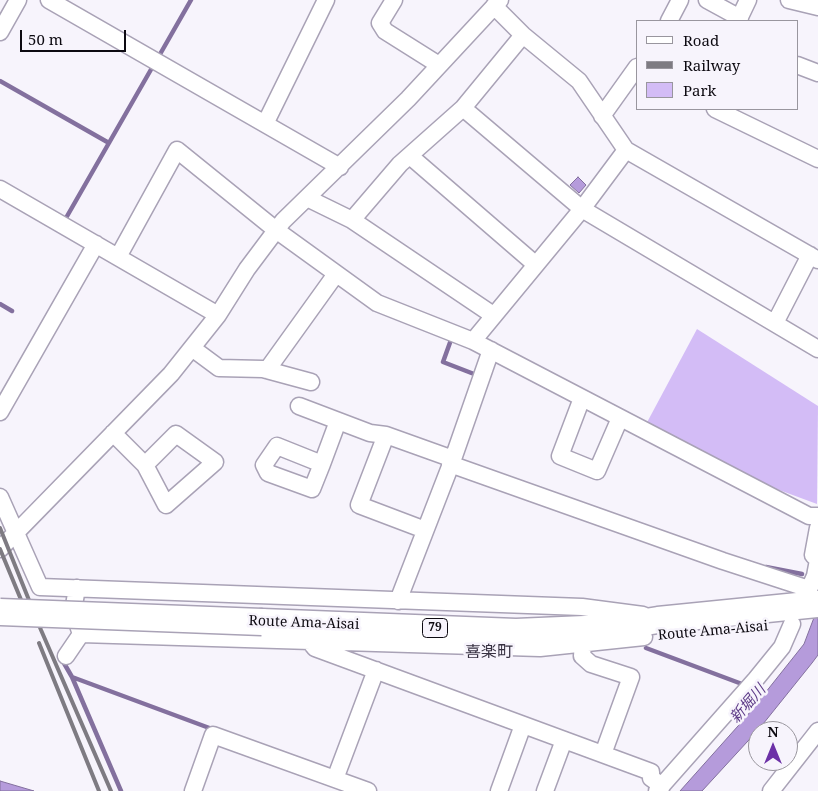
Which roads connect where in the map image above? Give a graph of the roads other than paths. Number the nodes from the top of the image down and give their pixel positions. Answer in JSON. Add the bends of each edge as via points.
{"nodes":[{"id":1,"x":18,"y":0,"type":"edge"},
{"id":2,"x":49,"y":0,"type":"edge"},
{"id":3,"x":326,"y":0,"type":"edge"},
{"id":4,"x":394,"y":0,"type":"edge"},
{"id":5,"x":680,"y":0,"type":"edge"},
{"id":6,"x":707,"y":0,"type":"edge"},
{"id":7,"x":748,"y":0,"type":"edge"},
{"id":8,"x":789,"y":0,"type":"edge"},
{"id":9,"x":497,"y":3,"type":"edge"},
{"id":10,"x":818,"y":7,"type":"edge"},
{"id":11,"x":670,"y":20,"type":"edge"},
{"id":12,"x":739,"y":20,"type":"edge"},
{"id":13,"x":0,"y":32,"type":"edge"},
{"id":14,"x":523,"y":35,"type":"junction"},
{"id":15,"x":439,"y":65,"type":"junction"},
{"id":16,"x":798,"y":65,"type":"edge"},
{"id":17,"x":636,"y":68,"type":"edge"},
{"id":18,"x":818,"y":73,"type":"edge"},
{"id":19,"x":463,"y":108,"type":"junction"},
{"id":20,"x":717,"y":110,"type":"edge"},
{"id":21,"x":602,"y":116,"type":"junction"},
{"id":22,"x":265,"y":124,"type":"junction"},
{"id":23,"x":626,"y":150,"type":"junction"},
{"id":24,"x":410,"y":156,"type":"junction"},
{"id":25,"x":818,"y":159,"type":"edge"},
{"id":26,"x":340,"y":166,"type":"junction"},
{"id":27,"x":0,"y":189,"type":"edge"},
{"id":28,"x":307,"y":198,"type":"junction"},
{"id":29,"x":582,"y":209,"type":"junction"},
{"id":30,"x":352,"y":220,"type":"junction"},
{"id":31,"x":276,"y":230,"type":"junction"},
{"id":32,"x":96,"y":244,"type":"junction"},
{"id":33,"x":118,"y":257,"type":"junction"},
{"id":34,"x":814,"y":257,"type":"edge"},
{"id":35,"x":536,"y":264,"type":"junction"},
{"id":36,"x":336,"y":274,"type":"junction"},
{"id":37,"x":218,"y":315,"type":"junction"},
{"id":38,"x":493,"y":315,"type":"junction"},
{"id":39,"x":775,"y":323,"type":"junction"},
{"id":40,"x":473,"y":341,"type":"junction"},
{"id":41,"x":192,"y":348,"type":"junction"},
{"id":42,"x":818,"y":349,"type":"edge"},
{"id":43,"x":491,"y":350,"type":"junction"},
{"id":44,"x":267,"y":370,"type":"junction"},
{"id":45,"x":311,"y":382,"type":"dead end"},
{"id":46,"x":582,"y":398,"type":"junction"},
{"id":47,"x":299,"y":406,"type":"dead end"},
{"id":48,"x":0,"y":412,"type":"edge"},
{"id":49,"x":620,"y":418,"type":"junction"},
{"id":50,"x":338,"y":421,"type":"junction"},
{"id":51,"x":113,"y":434,"type":"junction"},
{"id":52,"x":386,"y":435,"type":"junction"},
{"id":53,"x":451,"y":461,"type":"junction"},
{"id":54,"x":322,"y":464,"type":"dead end"},
{"id":55,"x":145,"y":465,"type":"dead end"},
{"id":56,"x":0,"y":497,"type":"edge"},
{"id":57,"x":818,"y":516,"type":"edge"},
{"id":58,"x":818,"y":528,"type":"edge"},
{"id":59,"x":425,"y":530,"type":"junction"},
{"id":60,"x":15,"y":534,"type":"junction"},
{"id":61,"x":0,"y":549,"type":"edge"},
{"id":62,"x":77,"y":588,"type":"junction"},
{"id":63,"x":169,"y":592,"type":"junction"},
{"id":64,"x":398,"y":601,"type":"junction"},
{"id":65,"x":806,"y":610,"type":"edge"},
{"id":66,"x":0,"y":612,"type":"edge"},
{"id":67,"x":651,"y":628,"type":"junction"},
{"id":68,"x":81,"y":634,"type":"junction"},
{"id":69,"x":168,"y":636,"type":"junction"},
{"id":70,"x":309,"y":641,"type":"junction"},
{"id":71,"x":382,"y":644,"type":"junction"},
{"id":72,"x":582,"y":644,"type":"junction"},
{"id":73,"x":66,"y":656,"type":"dead end"},
{"id":74,"x":374,"y":670,"type":"junction"},
{"id":75,"x":524,"y":725,"type":"junction"},
{"id":76,"x":818,"y":731,"type":"edge"},
{"id":77,"x":564,"y":740,"type":"junction"},
{"id":78,"x":603,"y":754,"type":"junction"},
{"id":79,"x":335,"y":783,"type":"edge"},
{"id":80,"x":660,"y":788,"type":"edge"},
{"id":81,"x":192,"y":791,"type":"edge"},
{"id":82,"x":368,"y":791,"type":"edge"},
{"id":83,"x":499,"y":791,"type":"edge"},
{"id":84,"x":546,"y":791,"type":"edge"},
{"id":85,"x":771,"y":791,"type":"edge"}],
"edges":[{"from":1,"to":13,"type":"street"},
{"from":2,"to":22,"type":"street"},
{"from":3,"to":22,"type":"street"},
{"from":4,"to":15,"type":"street","via":[[380,23],[385,31]]},
{"from":5,"to":11,"type":"street"},
{"from":6,"to":12,"type":"street"},
{"from":7,"to":12,"type":"street"},
{"from":8,"to":10,"type":"street"},
{"from":9,"to":14,"type":"street"},
{"from":9,"to":15,"type":"street"},
{"from":14,"to":19,"type":"street"},
{"from":14,"to":21,"type":"street","via":[[579,81]]},
{"from":15,"to":26,"type":"street"},
{"from":16,"to":18,"type":"street"},
{"from":17,"to":21,"type":"street"},
{"from":19,"to":24,"type":"street"},
{"from":19,"to":29,"type":"street"},
{"from":20,"to":25,"type":"street"},
{"from":21,"to":23,"type":"street"},
{"from":22,"to":26,"type":"street"},
{"from":23,"to":29,"type":"street"},
{"from":23,"to":34,"type":"street"},
{"from":24,"to":30,"type":"street"},
{"from":24,"to":35,"type":"street"},
{"from":26,"to":28,"type":"street"},
{"from":27,"to":32,"type":"street"},
{"from":28,"to":30,"type":"street"},
{"from":28,"to":31,"type":"street"},
{"from":29,"to":35,"type":"street"},
{"from":29,"to":39,"type":"street"},
{"from":30,"to":38,"type":"street"},
{"from":31,"to":33,"type":"street","via":[[177,150]]},
{"from":31,"to":36,"type":"street"},
{"from":31,"to":37,"type":"street"},
{"from":32,"to":33,"type":"street"},
{"from":32,"to":48,"type":"street"},
{"from":33,"to":37,"type":"street"},
{"from":34,"to":39,"type":"street"},
{"from":35,"to":38,"type":"street"},
{"from":36,"to":40,"type":"street","via":[[377,303]]},
{"from":36,"to":44,"type":"street"},
{"from":37,"to":41,"type":"street"},
{"from":38,"to":40,"type":"street"},
{"from":39,"to":42,"type":"street"},
{"from":40,"to":43,"type":"street"},
{"from":41,"to":44,"type":"street","via":[[219,368]]},
{"from":41,"to":51,"type":"street"},
{"from":43,"to":46,"type":"street"},
{"from":43,"to":53,"type":"street"},
{"from":44,"to":45,"type":"street"},
{"from":46,"to":49,"type":"street"},
{"from":46,"to":49,"type":"street","via":[[560,456],[598,471]]},
{"from":47,"to":50,"type":"street"},
{"from":49,"to":57,"type":"street","via":[[809,516]]},
{"from":50,"to":52,"type":"street","via":[[370,433]]},
{"from":50,"to":54,"type":"street"},
{"from":51,"to":55,"type":"street"},
{"from":51,"to":60,"type":"street"},
{"from":52,"to":53,"type":"street"},
{"from":52,"to":59,"type":"street","via":[[359,506]]},
{"from":53,"to":59,"type":"street"},
{"from":53,"to":65,"type":"street","via":[[723,561]]},
{"from":56,"to":60,"type":"street"},
{"from":58,"to":65,"type":"street","via":[[813,556],[818,560]]},
{"from":59,"to":64,"type":"street"},
{"from":60,"to":61,"type":"street"},
{"from":60,"to":62,"type":"street","via":[[40,587]]},
{"from":62,"to":63,"type":"street"},
{"from":62,"to":68,"type":"street","via":[[73,611]]},
{"from":63,"to":64,"type":"street"},
{"from":63,"to":69,"type":"street"},
{"from":64,"to":67,"type":"street","via":[[582,607],[642,615]]},
{"from":65,"to":67,"type":"main road","name":"Route Ama-Aisai","number":"79"},
{"from":65,"to":80,"type":"street","via":[[756,679]]},
{"from":66,"to":67,"type":"main road","name":"Route Ama-Aisai","number":"79","bridge":true,"via":[[516,632]]},
{"from":67,"to":72,"type":"street"},
{"from":68,"to":69,"type":"street"},
{"from":68,"to":73,"type":"street"},
{"from":69,"to":70,"type":"street"},
{"from":70,"to":71,"type":"street"},
{"from":70,"to":74,"type":"street","via":[[315,648]]},
{"from":71,"to":72,"type":"street","via":[[540,648]]},
{"from":71,"to":74,"type":"street"},
{"from":72,"to":78,"type":"street","via":[[582,656],[591,664],[631,677]]},
{"from":74,"to":75,"type":"street"},
{"from":74,"to":79,"type":"street"},
{"from":75,"to":77,"type":"street"},
{"from":75,"to":83,"type":"street"},
{"from":76,"to":85,"type":"street"},
{"from":77,"to":78,"type":"street"},
{"from":77,"to":84,"type":"street"},
{"from":78,"to":80,"type":"street","via":[[651,772],[651,778]]},
{"from":79,"to":81,"type":"street","via":[[213,735]]},
{"from":79,"to":82,"type":"street"}]}
